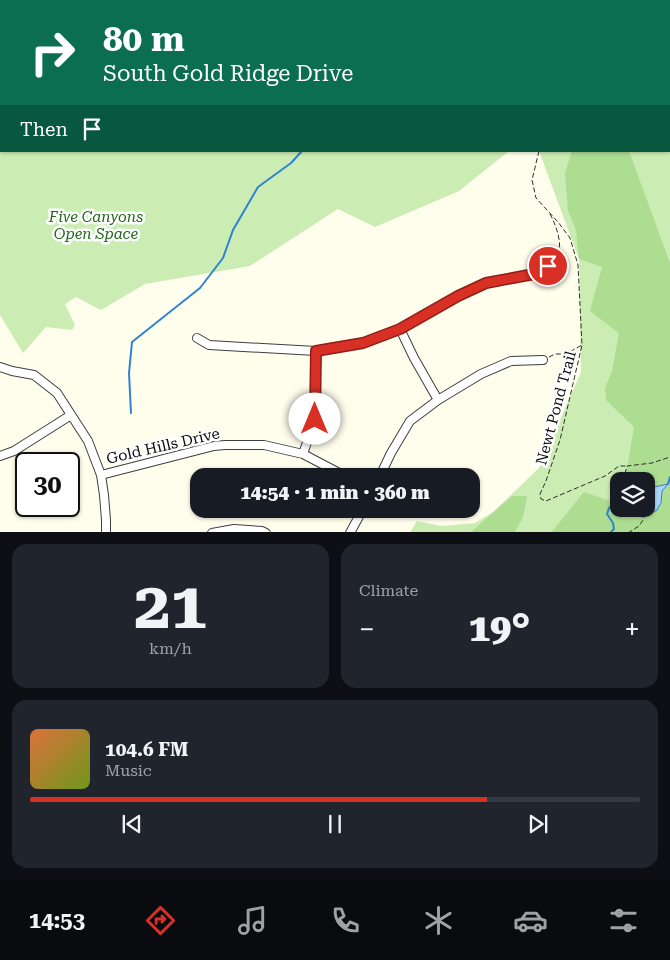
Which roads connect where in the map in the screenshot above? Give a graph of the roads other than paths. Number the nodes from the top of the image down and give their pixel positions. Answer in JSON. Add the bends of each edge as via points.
{"nodes":[{"id":1,"x":548,"y":266,"type":"road end"},
{"id":2,"x":400,"y":329,"type":"junction"},
{"id":3,"x":197,"y":338,"type":"dead end"},
{"id":4,"x":316,"y":351,"type":"junction"},
{"id":5,"x":543,"y":360,"type":"road end"},
{"id":6,"x":0,"y":367,"type":"edge"},
{"id":7,"x":438,"y":400,"type":"junction"},
{"id":8,"x":71,"y":415,"type":"junction"},
{"id":9,"x":303,"y":454,"type":"junction"},
{"id":10,"x":0,"y":456,"type":"edge"},
{"id":11,"x":330,"y":468,"type":"edge"},
{"id":12,"x":384,"y":468,"type":"edge"},
{"id":13,"x":101,"y":475,"type":"junction"},
{"id":14,"x":358,"y":518,"type":"edge"},
{"id":15,"x":106,"y":532,"type":"edge"},
{"id":16,"x":212,"y":532,"type":"edge"},
{"id":17,"x":266,"y":532,"type":"edge"},
{"id":18,"x":350,"y":532,"type":"edge"}],
"edges":[{"from":1,"to":2,"type":"street","via":[[534,274],[486,283]]},
{"from":2,"to":4,"type":"street","via":[[363,343]]},
{"from":2,"to":7,"type":"street"},
{"from":3,"to":4,"type":"street","via":[[209,345]]},
{"from":4,"to":9,"type":"street","via":[[315,419]]},
{"from":5,"to":7,"type":"street","via":[[511,361],[480,374]]},
{"from":6,"to":8,"type":"street","via":[[34,375],[57,393]]},
{"from":7,"to":12,"type":"street","via":[[410,421]]},
{"from":8,"to":10,"type":"street","via":[[14,451]]},
{"from":8,"to":13,"type":"street","via":[[88,441]]},
{"from":9,"to":11,"type":"street","name":"Gold Hills Drive"},
{"from":9,"to":13,"type":"street","name":"Gold Hills Drive","via":[[264,445],[214,446]]},
{"from":13,"to":15,"type":"street"},
{"from":14,"to":18,"type":"street"},
{"from":16,"to":17,"type":"street","via":[[234,529]]}]}
